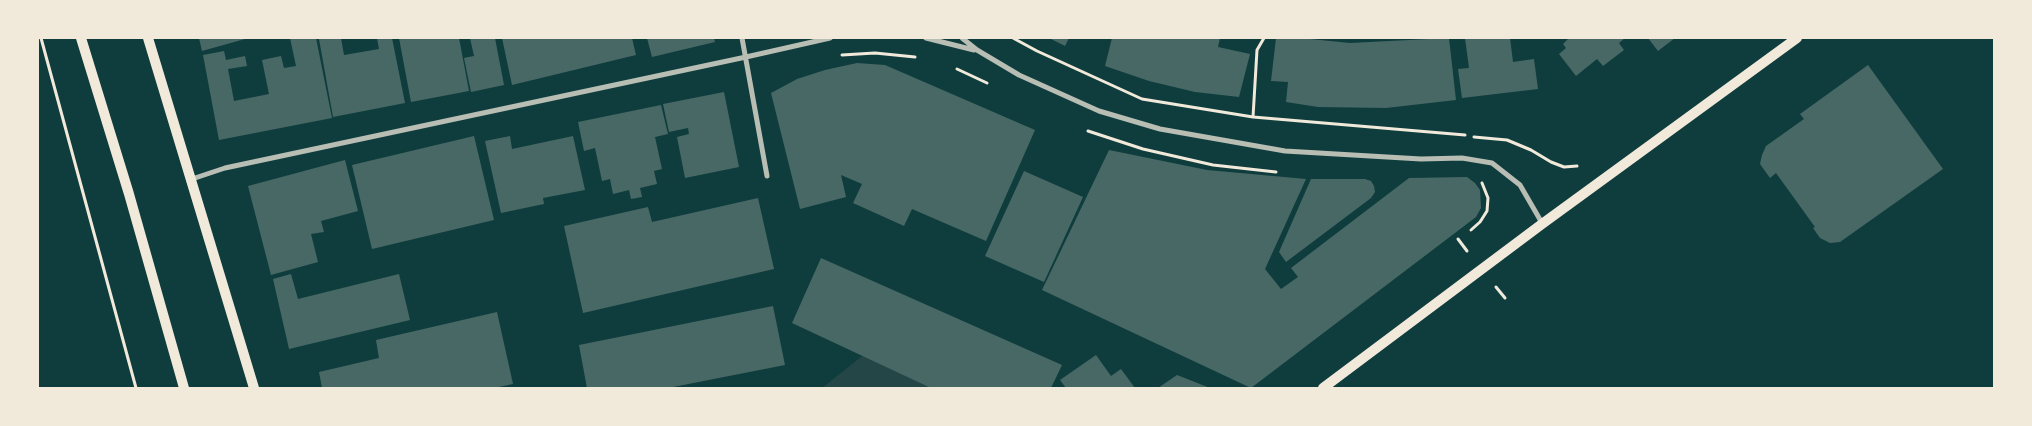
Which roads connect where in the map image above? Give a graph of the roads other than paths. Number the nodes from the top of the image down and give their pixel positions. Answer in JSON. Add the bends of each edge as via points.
{"nodes":[{"id":1,"x":81,"y":38,"type":"edge"},
{"id":2,"x":148,"y":38,"type":"edge"},
{"id":3,"x":742,"y":38,"type":"edge"},
{"id":4,"x":830,"y":38,"type":"edge"},
{"id":5,"x":926,"y":38,"type":"edge"},
{"id":6,"x":962,"y":38,"type":"edge"},
{"id":7,"x":1797,"y":38,"type":"edge"},
{"id":8,"x":977,"y":50,"type":"junction"},
{"id":9,"x":746,"y":58,"type":"junction"},
{"id":10,"x":767,"y":176,"type":"dead end"},
{"id":11,"x":192,"y":179,"type":"junction"},
{"id":12,"x":1542,"y":224,"type":"junction"},
{"id":13,"x":184,"y":388,"type":"edge"},
{"id":14,"x":254,"y":388,"type":"edge"},
{"id":15,"x":1323,"y":388,"type":"edge"}],
"edges":[{"from":1,"to":13,"type":"main road"},
{"from":2,"to":11,"type":"main road"},
{"from":3,"to":9,"type":"street"},
{"from":4,"to":9,"type":"street"},
{"from":5,"to":8,"type":"street"},
{"from":6,"to":8,"type":"street"},
{"from":7,"to":12,"type":"main road"},
{"from":8,"to":12,"type":"street","via":[[1019,75],[1099,111],[1160,129],[1285,151],[1421,159],[1462,158],[1492,163],[1520,185]]},
{"from":9,"to":10,"type":"street"},
{"from":9,"to":11,"type":"street","via":[[225,168]]},
{"from":11,"to":14,"type":"main road"},
{"from":12,"to":15,"type":"main road"}]}
